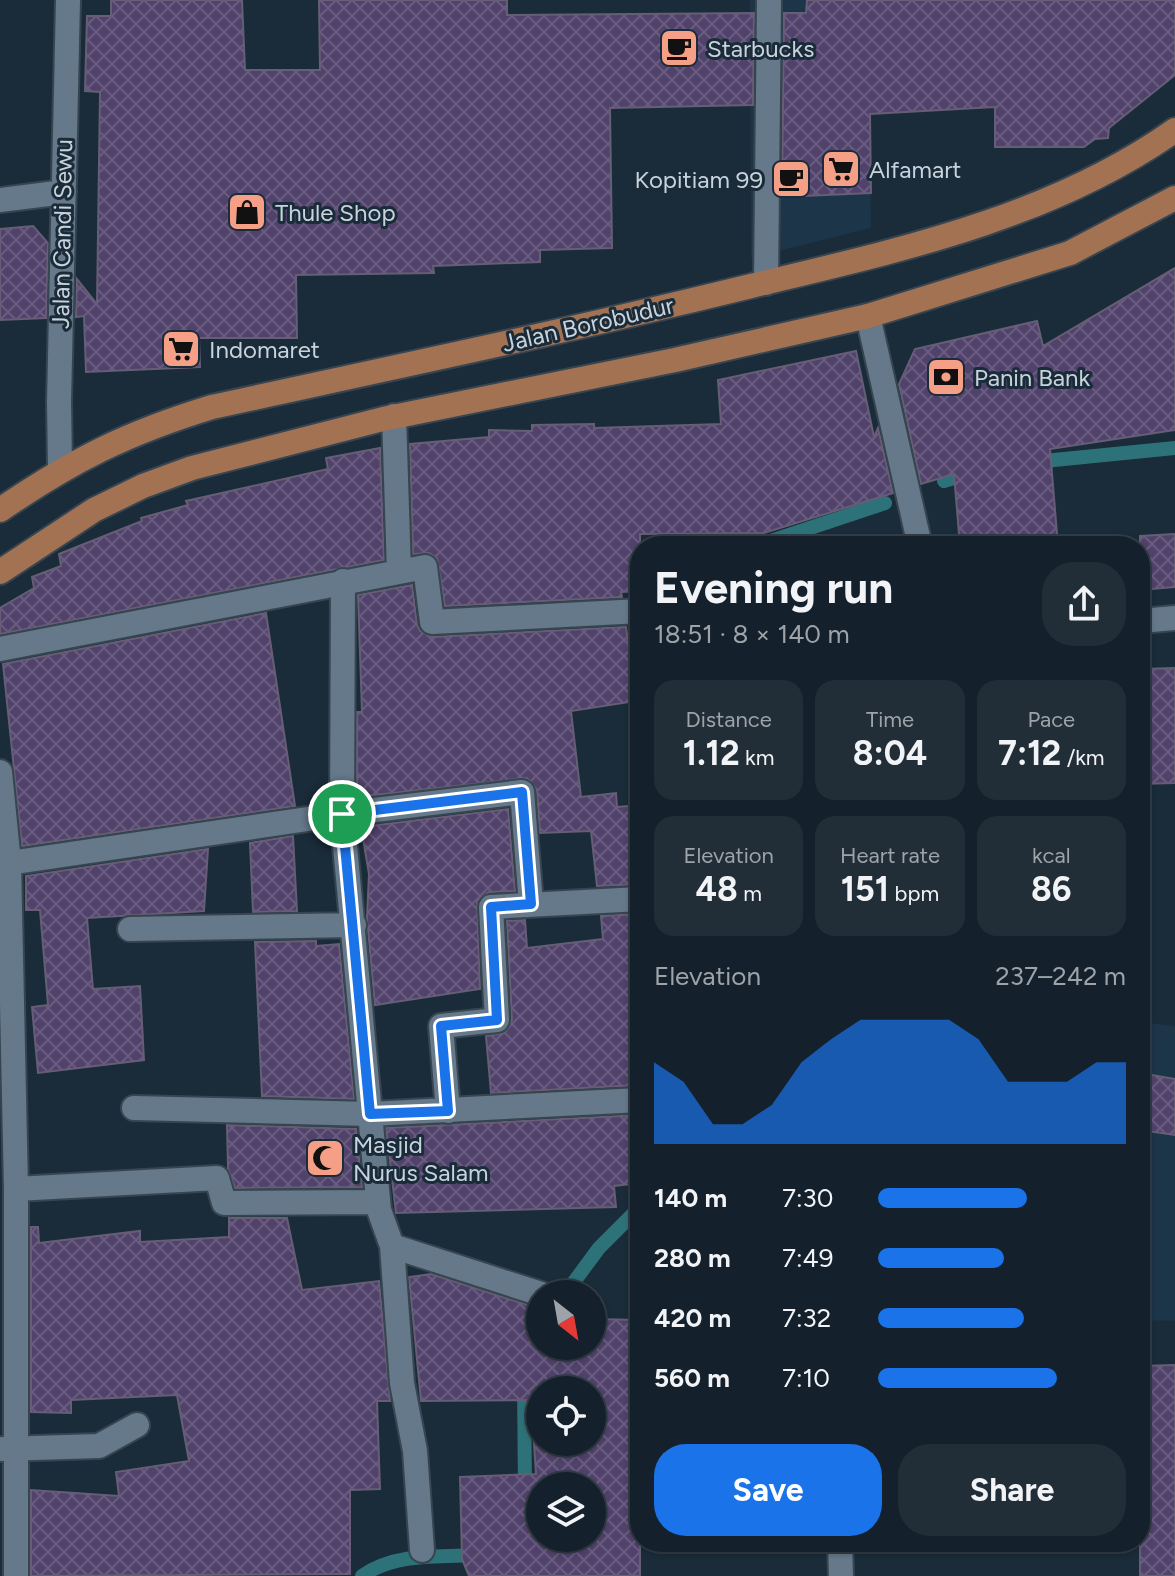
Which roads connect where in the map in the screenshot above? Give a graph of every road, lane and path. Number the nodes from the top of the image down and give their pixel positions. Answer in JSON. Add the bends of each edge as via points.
{"nodes":[{"id":1,"x":68,"y":0,"type":"edge"},
{"id":2,"x":769,"y":0,"type":"edge"},
{"id":3,"x":1175,"y":130,"type":"edge"},
{"id":4,"x":64,"y":192,"type":"junction"},
{"id":5,"x":1175,"y":198,"type":"edge"},
{"id":6,"x":0,"y":200,"type":"edge"},
{"id":7,"x":766,"y":283,"type":"junction"},
{"id":8,"x":868,"y":316,"type":"junction"},
{"id":9,"x":394,"y":416,"type":"junction"},
{"id":10,"x":60,"y":469,"type":"junction"},
{"id":11,"x":0,"y":510,"type":"edge"},
{"id":12,"x":918,"y":536,"type":"edge"},
{"id":13,"x":0,"y":572,"type":"edge"},
{"id":14,"x":399,"y":572,"type":"junction"},
{"id":15,"x":343,"y":581,"type":"junction"},
{"id":16,"x":630,"y":611,"type":"edge"},
{"id":17,"x":1175,"y":618,"type":"edge"},
{"id":18,"x":1150,"y":620,"type":"edge"},
{"id":19,"x":0,"y":649,"type":"edge"},
{"id":20,"x":0,"y":772,"type":"edge"},
{"id":21,"x":342,"y":814,"type":"junction"},
{"id":22,"x":9,"y":863,"type":"junction"},
{"id":23,"x":630,"y":899,"type":"edge"},
{"id":24,"x":531,"y":904,"type":"junction"},
{"id":25,"x":354,"y":925,"type":"junction"},
{"id":26,"x":130,"y":929,"type":"dead end"},
{"id":27,"x":630,"y":1101,"type":"edge"},
{"id":28,"x":134,"y":1108,"type":"dead end"},
{"id":29,"x":448,"y":1111,"type":"junction"},
{"id":30,"x":370,"y":1114,"type":"junction"},
{"id":31,"x":16,"y":1189,"type":"junction"},
{"id":32,"x":378,"y":1202,"type":"junction"},
{"id":33,"x":392,"y":1246,"type":"junction"},
{"id":34,"x":526,"y":1289,"type":"edge"},
{"id":35,"x":9,"y":1315,"type":"edge"},
{"id":36,"x":137,"y":1425,"type":"dead end"},
{"id":37,"x":8,"y":1449,"type":"edge"},
{"id":38,"x":422,"y":1550,"type":"dead end"},
{"id":39,"x":840,"y":1552,"type":"edge"},
{"id":40,"x":16,"y":1576,"type":"edge"},
{"id":41,"x":841,"y":1576,"type":"edge"}],
"edges":[{"from":1,"to":4,"type":"street","name":"Jalan Candi Sewu"},
{"from":2,"to":7,"type":"street"},
{"from":3,"to":7,"type":"main road","name":"Jalan Borobudur","via":[[1142,153],[1045,200],[941,236]]},
{"from":4,"to":6,"type":"street"},
{"from":4,"to":10,"type":"street","name":"Jalan Candi Sewu"},
{"from":5,"to":8,"type":"main road","name":"Jalan Borobudur","via":[[1070,253]]},
{"from":7,"to":10,"type":"main road","name":"Jalan Borobudur","via":[[212,407],[142,429]]},
{"from":8,"to":9,"type":"main road","name":"Jalan Borobudur"},
{"from":8,"to":12,"type":"street"},
{"from":9,"to":13,"type":"main road","name":"Jalan Borobudur","via":[[143,486],[94,510]]},
{"from":9,"to":14,"type":"street"},
{"from":10,"to":11,"type":"main road","name":"Jalan Borobudur"},
{"from":14,"to":15,"type":"street"},
{"from":14,"to":16,"type":"street","via":[[425,567],[432,622]]},
{"from":15,"to":19,"type":"street"},
{"from":15,"to":21,"type":"street"},
{"from":17,"to":18,"type":"street"},
{"from":20,"to":22,"type":"street"},
{"from":21,"to":22,"type":"street"},
{"from":21,"to":24,"type":"street","via":[[522,792]]},
{"from":21,"to":25,"type":"street"},
{"from":22,"to":31,"type":"street"},
{"from":23,"to":24,"type":"street"},
{"from":24,"to":29,"type":"street","via":[[491,907],[497,1020],[441,1026]]},
{"from":25,"to":26,"type":"street"},
{"from":25,"to":30,"type":"street"},
{"from":27,"to":29,"type":"street"},
{"from":28,"to":30,"type":"street"},
{"from":29,"to":30,"type":"street"},
{"from":30,"to":32,"type":"street"},
{"from":31,"to":32,"type":"street","via":[[217,1178],[224,1203]]},
{"from":31,"to":35,"type":"street"},
{"from":32,"to":33,"type":"street"},
{"from":33,"to":34,"type":"street"},
{"from":33,"to":38,"type":"street"},
{"from":35,"to":37,"type":"street"},
{"from":36,"to":37,"type":"street","via":[[99,1446]]},
{"from":37,"to":40,"type":"street"},
{"from":39,"to":41,"type":"street"}]}
